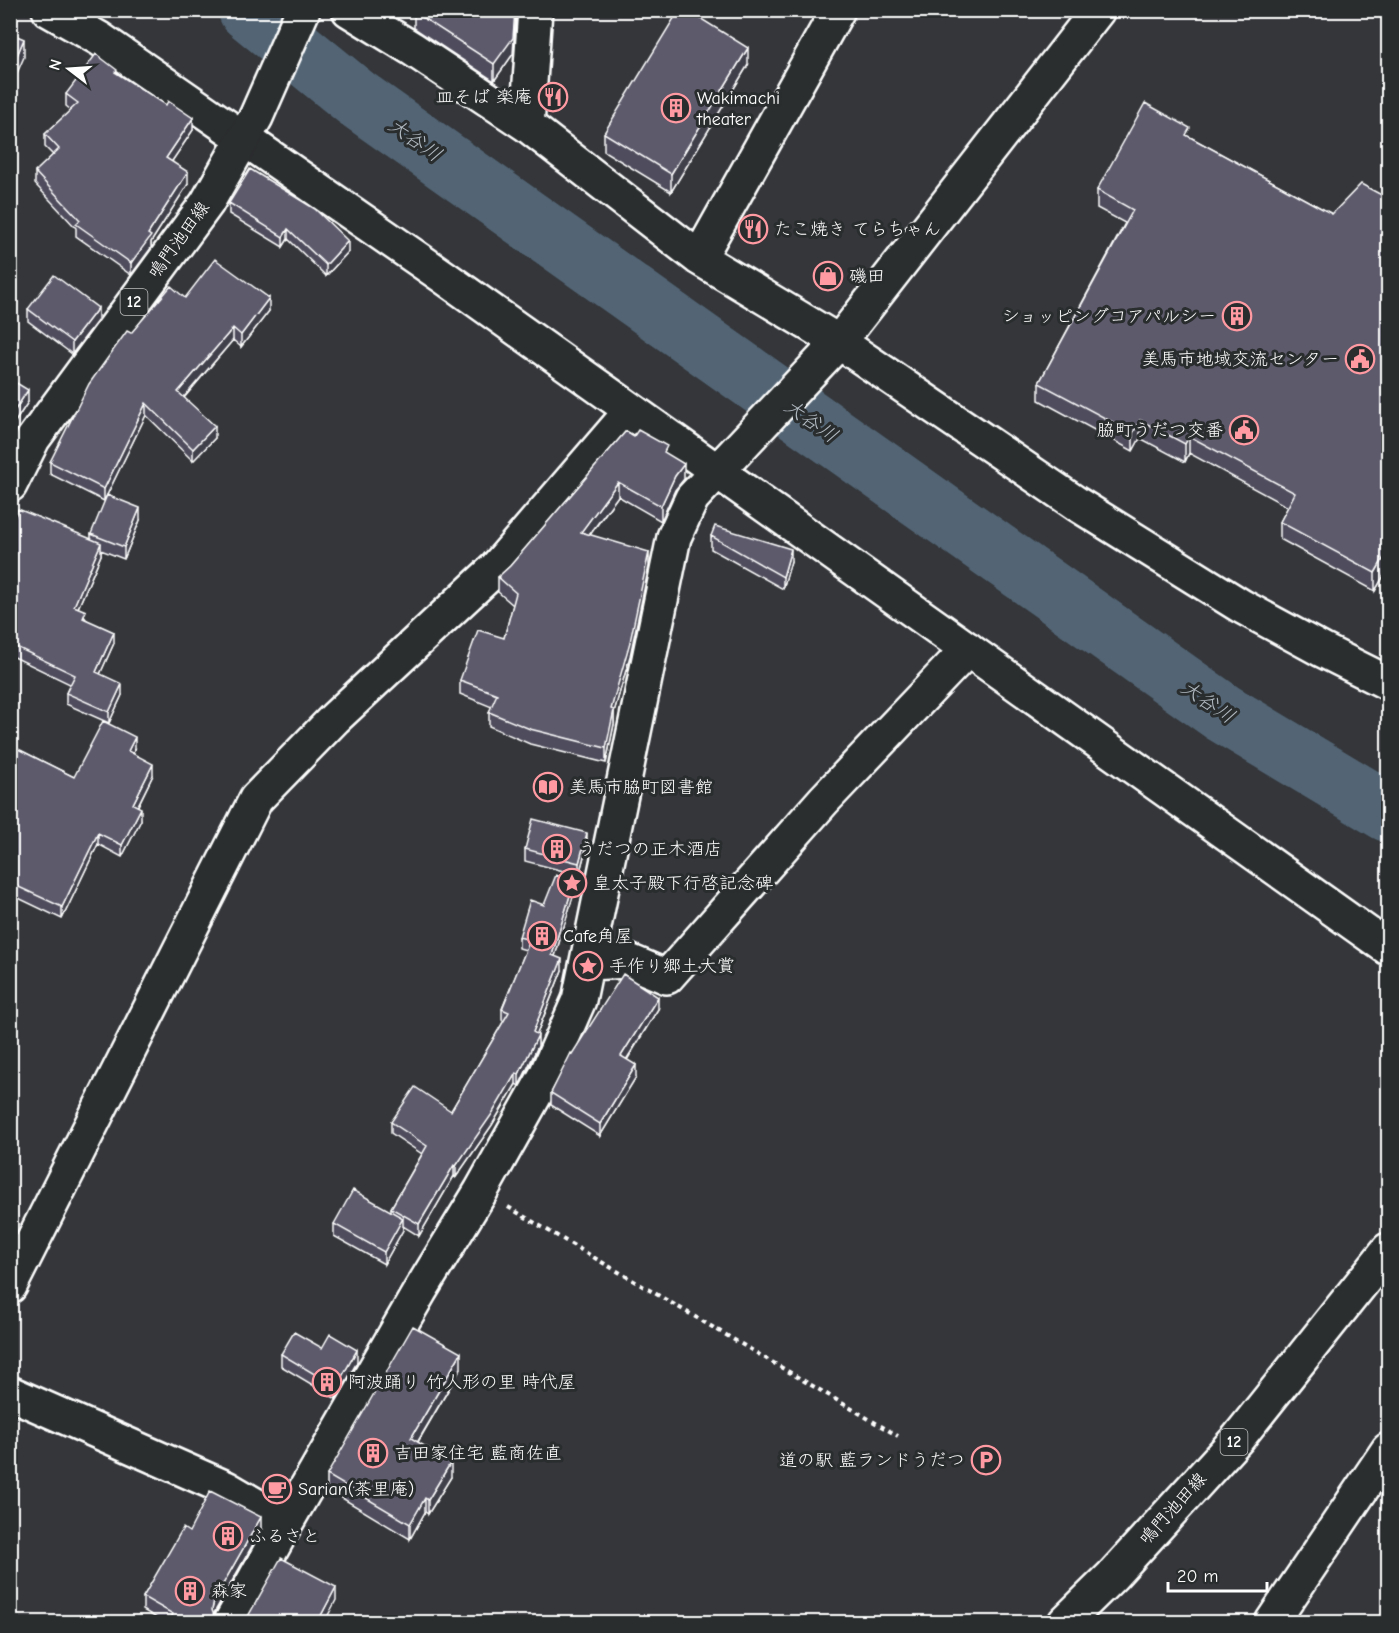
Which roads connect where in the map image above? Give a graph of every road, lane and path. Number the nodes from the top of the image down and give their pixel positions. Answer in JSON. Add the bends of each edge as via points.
{"nodes":[{"id":1,"x":49,"y":10,"type":"edge"},
{"id":2,"x":349,"y":10,"type":"edge"},
{"id":3,"x":535,"y":10,"type":"edge"},
{"id":4,"x":838,"y":10,"type":"edge"},
{"id":5,"x":1098,"y":10,"type":"edge"},
{"id":6,"x":302,"y":11,"type":"edge"},
{"id":7,"x":527,"y":125,"type":"junction"},
{"id":8,"x":250,"y":127,"type":"junction"},
{"id":9,"x":699,"y":258,"type":"junction"},
{"id":10,"x":831,"y":350,"type":"junction"},
{"id":11,"x":631,"y":411,"type":"junction"},
{"id":12,"x":721,"y":466,"type":"junction"},
{"id":13,"x":10,"y":485,"type":"edge"},
{"id":14,"x":968,"y":649,"type":"junction"},
{"id":15,"x":1389,"y":683,"type":"edge"},
{"id":16,"x":1389,"y":948,"type":"edge"},
{"id":17,"x":587,"y":963,"type":"junction"},
{"id":18,"x":481,"y":1191,"type":"junction"},
{"id":19,"x":1389,"y":1250,"type":"edge"},
{"id":20,"x":10,"y":1286,"type":"edge"},
{"id":21,"x":10,"y":1394,"type":"edge"},
{"id":22,"x":898,"y":1436,"type":"dead end"},
{"id":23,"x":1389,"y":1450,"type":"edge"},
{"id":24,"x":286,"y":1523,"type":"junction"},
{"id":25,"x":231,"y":1623,"type":"edge"},
{"id":26,"x":1065,"y":1623,"type":"edge"},
{"id":27,"x":1272,"y":1623,"type":"edge"}],
"edges":[{"from":1,"to":8,"type":"street"},
{"from":2,"to":7,"type":"street"},
{"from":3,"to":7,"type":"street"},
{"from":4,"to":9,"type":"street"},
{"from":5,"to":10,"type":"street"},
{"from":6,"to":8,"type":"street","name":"鳴門池田線","number":"12"},
{"from":7,"to":9,"type":"street"},
{"from":8,"to":11,"type":"street"},
{"from":8,"to":13,"type":"street","name":"鳴門池田線","number":"12","via":[[207,203],[33,439]]},
{"from":9,"to":10,"type":"street"},
{"from":10,"to":12,"type":"street"},
{"from":10,"to":15,"type":"street","via":[[1241,606]]},
{"from":11,"to":12,"type":"street"},
{"from":11,"to":20,"type":"street","via":[[496,568],[335,718],[256,799]]},
{"from":12,"to":14,"type":"street"},
{"from":12,"to":17,"type":"street","via":[[692,498],[674,537]]},
{"from":14,"to":16,"type":"street"},
{"from":14,"to":17,"type":"street","via":[[824,800],[667,977],[629,961]]},
{"from":17,"to":18,"type":"street","via":[[579,1000],[546,1075]]},
{"from":18,"to":22,"type":"path"},
{"from":18,"to":24,"type":"street"},
{"from":19,"to":26,"type":"street","name":"鳴門池田線","number":"12","via":[[1238,1438]]},
{"from":21,"to":24,"type":"street","via":[[226,1488]]},
{"from":23,"to":27,"type":"street"},
{"from":24,"to":25,"type":"street"}]}
